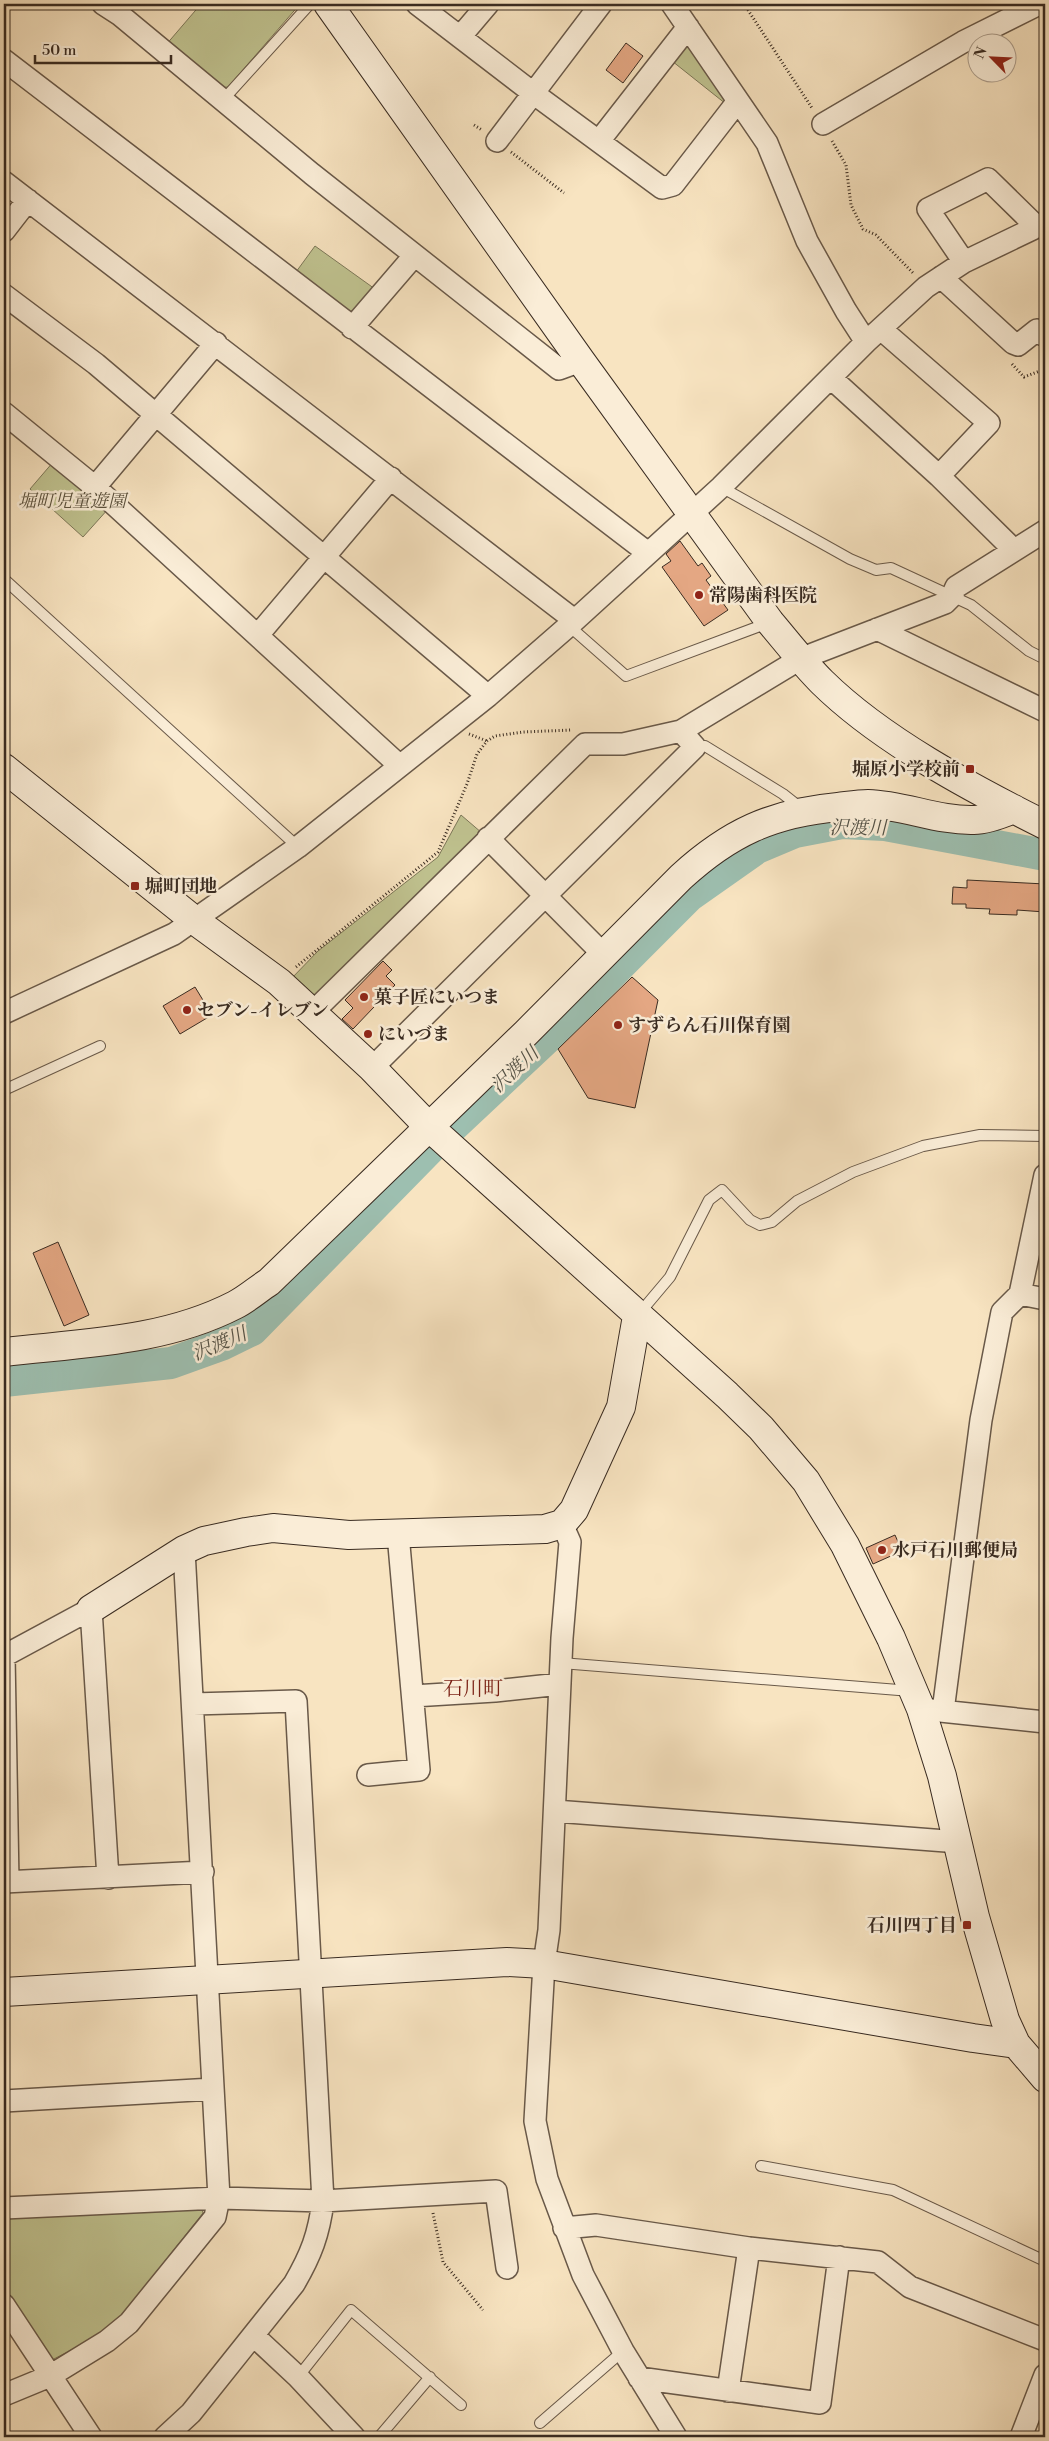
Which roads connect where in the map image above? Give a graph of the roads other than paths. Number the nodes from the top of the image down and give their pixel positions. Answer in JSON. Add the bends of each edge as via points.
{"nodes":[{"id":1,"x":103,"y":4,"type":"edge"},
{"id":2,"x":310,"y":4,"type":"edge"},
{"id":3,"x":328,"y":4,"type":"edge"},
{"id":4,"x":417,"y":4,"type":"edge"},
{"id":5,"x":488,"y":4,"type":"edge"},
{"id":6,"x":601,"y":4,"type":"edge"},
{"id":7,"x":672,"y":4,"type":"edge"},
{"id":8,"x":1039,"y":4,"type":"edge"},
{"id":9,"x":688,"y":27,"type":"junction"},
{"id":10,"x":460,"y":37,"type":"junction"},
{"id":11,"x":4,"y":60,"type":"edge"},
{"id":12,"x":533,"y":93,"type":"junction"},
{"id":13,"x":224,"y":99,"type":"junction"},
{"id":14,"x":738,"y":101,"type":"junction"},
{"id":15,"x":823,"y":124,"type":"road end"},
{"id":16,"x":497,"y":141,"type":"road end"},
{"id":17,"x":599,"y":141,"type":"junction"},
{"id":18,"x":4,"y":182,"type":"edge"},
{"id":19,"x":28,"y":200,"type":"junction"},
{"id":20,"x":1041,"y":225,"type":"edge"},
{"id":21,"x":4,"y":231,"type":"edge"},
{"id":22,"x":414,"y":256,"type":"junction"},
{"id":23,"x":964,"y":262,"type":"junction"},
{"id":24,"x":933,"y":282,"type":"junction"},
{"id":25,"x":4,"y":295,"type":"edge"},
{"id":26,"x":352,"y":328,"type":"junction"},
{"id":27,"x":874,"y":336,"type":"junction"},
{"id":28,"x":1045,"y":336,"type":"edge"},
{"id":29,"x":216,"y":343,"type":"junction"},
{"id":30,"x":581,"y":361,"type":"junction"},
{"id":31,"x":831,"y":378,"type":"junction"},
{"id":32,"x":4,"y":413,"type":"edge"},
{"id":33,"x":156,"y":415,"type":"junction"},
{"id":34,"x":939,"y":476,"type":"junction"},
{"id":35,"x":391,"y":478,"type":"junction"},
{"id":36,"x":95,"y":487,"type":"junction"},
{"id":37,"x":721,"y":487,"type":"junction"},
{"id":38,"x":692,"y":514,"type":"junction"},
{"id":39,"x":1045,"y":531,"type":"edge"},
{"id":40,"x":1014,"y":550,"type":"junction"},
{"id":41,"x":648,"y":553,"type":"junction"},
{"id":42,"x":325,"y":557,"type":"junction"},
{"id":43,"x":4,"y":580,"type":"edge"},
{"id":44,"x":952,"y":596,"type":"junction"},
{"id":45,"x":573,"y":622,"type":"junction"},
{"id":46,"x":770,"y":622,"type":"junction"},
{"id":47,"x":877,"y":629,"type":"junction"},
{"id":48,"x":258,"y":636,"type":"junction"},
{"id":49,"x":1045,"y":659,"type":"edge"},
{"id":50,"x":800,"y":660,"type":"junction"},
{"id":51,"x":488,"y":696,"type":"junction"},
{"id":52,"x":1045,"y":711,"type":"edge"},
{"id":53,"x":688,"y":739,"type":"junction"},
{"id":54,"x":400,"y":766,"type":"junction"},
{"id":55,"x":4,"y":768,"type":"edge"},
{"id":56,"x":802,"y":810,"type":"junction"},
{"id":57,"x":1014,"y":810,"type":"junction"},
{"id":58,"x":1045,"y":825,"type":"edge"},
{"id":59,"x":488,"y":838,"type":"junction"},
{"id":60,"x":298,"y":847,"type":"junction"},
{"id":61,"x":545,"y":896,"type":"junction"},
{"id":62,"x":194,"y":920,"type":"junction"},
{"id":63,"x":603,"y":954,"type":"junction"},
{"id":64,"x":313,"y":1012,"type":"junction"},
{"id":65,"x":4,"y":1013,"type":"edge"},
{"id":66,"x":100,"y":1046,"type":"dead end"},
{"id":67,"x":372,"y":1068,"type":"junction"},
{"id":68,"x":4,"y":1090,"type":"edge"},
{"id":69,"x":439,"y":1135,"type":"junction"},
{"id":70,"x":1045,"y":1136,"type":"edge"},
{"id":71,"x":1045,"y":1175,"type":"edge"},
{"id":72,"x":1020,"y":1294,"type":"junction"},
{"id":73,"x":1045,"y":1298,"type":"edge"},
{"id":74,"x":638,"y":1316,"type":"junction"},
{"id":75,"x":4,"y":1352,"type":"edge"},
{"id":76,"x":562,"y":1524,"type":"junction"},
{"id":77,"x":398,"y":1534,"type":"junction"},
{"id":78,"x":184,"y":1550,"type":"junction"},
{"id":79,"x":91,"y":1609,"type":"junction"},
{"id":80,"x":4,"y":1655,"type":"edge"},
{"id":81,"x":561,"y":1673,"type":"junction"},
{"id":82,"x":413,"y":1696,"type":"junction"},
{"id":83,"x":193,"y":1704,"type":"junction"},
{"id":84,"x":926,"y":1704,"type":"junction"},
{"id":85,"x":1045,"y":1722,"type":"edge"},
{"id":86,"x":368,"y":1774,"type":"dead end"},
{"id":87,"x":555,"y":1811,"type":"junction"},
{"id":88,"x":959,"y":1842,"type":"junction"},
{"id":89,"x":203,"y":1872,"type":"junction"},
{"id":90,"x":108,"y":1878,"type":"junction"},
{"id":91,"x":6,"y":1882,"type":"edge"},
{"id":92,"x":544,"y":1964,"type":"junction"},
{"id":93,"x":312,"y":1972,"type":"junction"},
{"id":94,"x":208,"y":1979,"type":"junction"},
{"id":95,"x":4,"y":1992,"type":"edge"},
{"id":96,"x":1016,"y":2044,"type":"junction"},
{"id":97,"x":1045,"y":2078,"type":"edge"},
{"id":98,"x":213,"y":2089,"type":"junction"},
{"id":99,"x":4,"y":2101,"type":"edge"},
{"id":100,"x":761,"y":2166,"type":"dead end"},
{"id":101,"x":219,"y":2198,"type":"junction"},
{"id":102,"x":324,"y":2201,"type":"junction"},
{"id":103,"x":4,"y":2208,"type":"edge"},
{"id":104,"x":564,"y":2228,"type":"junction"},
{"id":105,"x":749,"y":2248,"type":"junction"},
{"id":106,"x":839,"y":2257,"type":"junction"},
{"id":107,"x":1045,"y":2261,"type":"edge"},
{"id":108,"x":507,"y":2268,"type":"dead end"},
{"id":109,"x":4,"y":2305,"type":"edge"},
{"id":110,"x":254,"y":2336,"type":"junction"},
{"id":111,"x":1045,"y":2340,"type":"edge"},
{"id":112,"x":623,"y":2351,"type":"junction"},
{"id":113,"x":1045,"y":2375,"type":"edge"},
{"id":114,"x":50,"y":2376,"type":"junction"},
{"id":115,"x":298,"y":2377,"type":"junction"},
{"id":116,"x":430,"y":2378,"type":"junction"},
{"id":117,"x":640,"y":2378,"type":"junction"},
{"id":118,"x":728,"y":2391,"type":"junction"},
{"id":119,"x":4,"y":2395,"type":"edge"},
{"id":120,"x":461,"y":2405,"type":"dead end"},
{"id":121,"x":540,"y":2424,"type":"dead end"},
{"id":122,"x":91,"y":2437,"type":"edge"},
{"id":123,"x":165,"y":2437,"type":"edge"},
{"id":124,"x":354,"y":2437,"type":"edge"},
{"id":125,"x":379,"y":2437,"type":"edge"},
{"id":126,"x":676,"y":2437,"type":"edge"},
{"id":127,"x":1021,"y":2437,"type":"edge"}],
"edges":[{"from":1,"to":13,"type":"street"},
{"from":2,"to":13,"type":"lane"},
{"from":3,"to":30,"type":"street"},
{"from":4,"to":10,"type":"street"},
{"from":5,"to":10,"type":"street"},
{"from":6,"to":12,"type":"street"},
{"from":7,"to":9,"type":"street"},
{"from":8,"to":15,"type":"street","via":[[963,42]]},
{"from":9,"to":14,"type":"street"},
{"from":9,"to":17,"type":"street"},
{"from":10,"to":12,"type":"street"},
{"from":11,"to":26,"type":"street"},
{"from":12,"to":16,"type":"street"},
{"from":12,"to":17,"type":"street"},
{"from":13,"to":22,"type":"street"},
{"from":14,"to":17,"type":"street","via":[[673,185],[662,188]]},
{"from":14,"to":27,"type":"street","via":[[767,143],[807,241],[846,311]]},
{"from":18,"to":19,"type":"street"},
{"from":19,"to":21,"type":"street"},
{"from":19,"to":29,"type":"street"},
{"from":20,"to":23,"type":"street"},
{"from":20,"to":23,"type":"street","via":[[988,179],[928,210]]},
{"from":22,"to":26,"type":"street"},
{"from":22,"to":30,"type":"street","via":[[559,369]]},
{"from":23,"to":24,"type":"street"},
{"from":24,"to":27,"type":"street"},
{"from":24,"to":28,"type":"street","via":[[1013,343],[1018,345],[1037,330]]},
{"from":25,"to":33,"type":"street","via":[[96,364]]},
{"from":26,"to":41,"type":"street"},
{"from":27,"to":31,"type":"street"},
{"from":27,"to":34,"type":"street","via":[[989,424]]},
{"from":29,"to":33,"type":"street"},
{"from":29,"to":35,"type":"street"},
{"from":30,"to":38,"type":"street"},
{"from":31,"to":34,"type":"street"},
{"from":31,"to":37,"type":"street"},
{"from":32,"to":36,"type":"street"},
{"from":33,"to":36,"type":"street"},
{"from":33,"to":42,"type":"street"},
{"from":34,"to":40,"type":"street"},
{"from":35,"to":42,"type":"street"},
{"from":35,"to":45,"type":"street"},
{"from":36,"to":48,"type":"street"},
{"from":37,"to":38,"type":"street"},
{"from":37,"to":44,"type":"lane","via":[[850,559],[876,570],[891,568]]},
{"from":38,"to":41,"type":"street"},
{"from":38,"to":46,"type":"street"},
{"from":39,"to":40,"type":"street"},
{"from":40,"to":44,"type":"street","via":[[956,587]]},
{"from":41,"to":45,"type":"street"},
{"from":42,"to":48,"type":"street"},
{"from":42,"to":51,"type":"street"},
{"from":43,"to":60,"type":"lane"},
{"from":44,"to":47,"type":"street","via":[[945,603]]},
{"from":44,"to":49,"type":"lane","via":[[971,605],[1029,651]]},
{"from":45,"to":46,"type":"lane","via":[[576,632],[626,676]]},
{"from":45,"to":51,"type":"street"},
{"from":46,"to":50,"type":"street"},
{"from":47,"to":50,"type":"street"},
{"from":47,"to":52,"type":"street"},
{"from":48,"to":54,"type":"street"},
{"from":50,"to":53,"type":"street","via":[[778,671]]},
{"from":50,"to":57,"type":"street","via":[[878,727]]},
{"from":51,"to":54,"type":"street"},
{"from":53,"to":56,"type":"lane","via":[[783,794]]},
{"from":53,"to":59,"type":"street","via":[[585,744]]},
{"from":53,"to":61,"type":"street"},
{"from":54,"to":60,"type":"street"},
{"from":55,"to":62,"type":"street"},
{"from":56,"to":57,"type":"street","via":[[868,804],[976,820]]},
{"from":56,"to":63,"type":"street","via":[[739,834],[704,856]]},
{"from":57,"to":58,"type":"street"},
{"from":59,"to":61,"type":"street"},
{"from":59,"to":64,"type":"street"},
{"from":60,"to":62,"type":"street"},
{"from":61,"to":63,"type":"street"},
{"from":61,"to":67,"type":"street"},
{"from":62,"to":64,"type":"street"},
{"from":62,"to":65,"type":"street","via":[[174,934]]},
{"from":63,"to":69,"type":"street","via":[[526,1033]]},
{"from":64,"to":67,"type":"street"},
{"from":66,"to":68,"type":"lane"},
{"from":67,"to":69,"type":"street"},
{"from":69,"to":74,"type":"street"},
{"from":69,"to":75,"type":"street","via":[[269,1282],[236,1305],[152,1335]]},
{"from":70,"to":74,"type":"lane","via":[[980,1135],[923,1146],[853,1172],[797,1201],[772,1222],[760,1225],[750,1220],[722,1190],[709,1200],[670,1277]]},
{"from":71,"to":72,"type":"street"},
{"from":72,"to":73,"type":"street"},
{"from":72,"to":84,"type":"street","via":[[1002,1312]]},
{"from":74,"to":76,"type":"street","via":[[621,1407],[574,1510]]},
{"from":74,"to":84,"type":"street","via":[[761,1428],[806,1481],[849,1552]]},
{"from":76,"to":77,"type":"street","via":[[545,1529]]},
{"from":76,"to":81,"type":"street","via":[[570,1542]]},
{"from":77,"to":78,"type":"street","via":[[349,1535],[273,1528],[204,1540]]},
{"from":77,"to":82,"type":"street"},
{"from":78,"to":79,"type":"street"},
{"from":78,"to":83,"type":"street"},
{"from":79,"to":80,"type":"street"},
{"from":79,"to":90,"type":"street"},
{"from":80,"to":91,"type":"street"},
{"from":81,"to":82,"type":"street","via":[[495,1691]]},
{"from":81,"to":84,"type":"lane"},
{"from":81,"to":87,"type":"street"},
{"from":82,"to":86,"type":"street","via":[[419,1770]]},
{"from":83,"to":89,"type":"street"},
{"from":83,"to":93,"type":"street","via":[[296,1701]]},
{"from":84,"to":85,"type":"street"},
{"from":84,"to":88,"type":"street"},
{"from":87,"to":88,"type":"street"},
{"from":87,"to":92,"type":"street","via":[[549,1930]]},
{"from":88,"to":96,"type":"street","via":[[990,1973]]},
{"from":89,"to":90,"type":"street"},
{"from":89,"to":94,"type":"street"},
{"from":90,"to":91,"type":"street"},
{"from":92,"to":93,"type":"street","via":[[507,1962]]},
{"from":92,"to":96,"type":"street"},
{"from":92,"to":104,"type":"street","via":[[535,2121],[548,2179]]},
{"from":93,"to":94,"type":"street"},
{"from":93,"to":102,"type":"street"},
{"from":94,"to":95,"type":"street"},
{"from":94,"to":98,"type":"street"},
{"from":96,"to":97,"type":"street"},
{"from":98,"to":99,"type":"street"},
{"from":98,"to":101,"type":"street"},
{"from":100,"to":107,"type":"lane","via":[[893,2190]]},
{"from":101,"to":102,"type":"street"},
{"from":101,"to":103,"type":"street"},
{"from":101,"to":114,"type":"street","via":[[215,2217],[129,2323],[107,2341]]},
{"from":102,"to":108,"type":"street","via":[[496,2191]]},
{"from":102,"to":110,"type":"street","via":[[318,2238],[308,2260]]},
{"from":104,"to":105,"type":"street","via":[[596,2225]]},
{"from":104,"to":112,"type":"street","via":[[583,2275]]},
{"from":105,"to":106,"type":"street"},
{"from":105,"to":118,"type":"street"},
{"from":106,"to":111,"type":"street","via":[[878,2262],[910,2287]]},
{"from":106,"to":118,"type":"street","via":[[820,2403]]},
{"from":109,"to":114,"type":"street"},
{"from":110,"to":115,"type":"street"},
{"from":110,"to":123,"type":"street","via":[[191,2413]]},
{"from":112,"to":117,"type":"street"},
{"from":112,"to":121,"type":"lane"},
{"from":113,"to":127,"type":"street"},
{"from":114,"to":119,"type":"street"},
{"from":114,"to":122,"type":"street"},
{"from":115,"to":116,"type":"lane","via":[[351,2310]]},
{"from":115,"to":124,"type":"street"},
{"from":116,"to":120,"type":"lane"},
{"from":116,"to":125,"type":"lane"},
{"from":117,"to":118,"type":"street"},
{"from":117,"to":126,"type":"street"}]}
